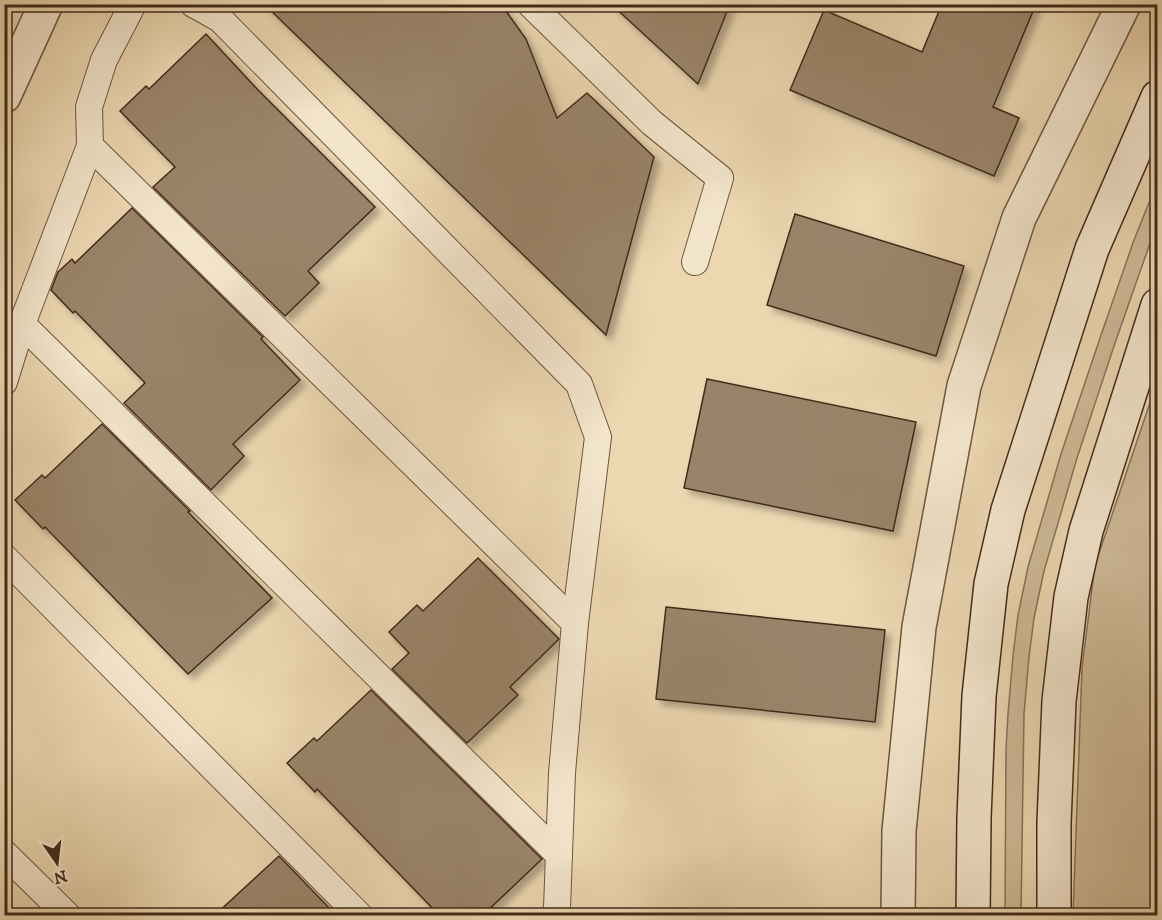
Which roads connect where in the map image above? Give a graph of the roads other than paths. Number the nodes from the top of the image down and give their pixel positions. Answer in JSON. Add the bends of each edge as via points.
{"nodes":[{"id":1,"x":46,"y":4,"type":"edge"},
{"id":2,"x":133,"y":4,"type":"edge"},
{"id":3,"x":193,"y":4,"type":"edge"},
{"id":4,"x":530,"y":4,"type":"edge"},
{"id":5,"x":1124,"y":4,"type":"edge"},
{"id":6,"x":4,"y":96,"type":"edge"},
{"id":7,"x":1158,"y":97,"type":"edge"},
{"id":8,"x":90,"y":146,"type":"junction"},
{"id":9,"x":695,"y":262,"type":"dead end"},
{"id":10,"x":1158,"y":305,"type":"edge"},
{"id":11,"x":22,"y":324,"type":"junction"},
{"id":12,"x":4,"y":382,"type":"edge"},
{"id":13,"x":4,"y":557,"type":"edge"},
{"id":14,"x":575,"y":623,"type":"junction"},
{"id":15,"x":4,"y":853,"type":"edge"},
{"id":16,"x":559,"y":855,"type":"junction"},
{"id":17,"x":69,"y":915,"type":"edge"},
{"id":18,"x":360,"y":915,"type":"edge"},
{"id":19,"x":555,"y":915,"type":"edge"},
{"id":20,"x":898,"y":915,"type":"edge"},
{"id":21,"x":973,"y":915,"type":"edge"},
{"id":22,"x":1053,"y":915,"type":"edge"}],
"edges":[{"from":1,"to":6,"type":"main road"},
{"from":2,"to":8,"type":"lane","via":[[104,60],[89,107]]},
{"from":3,"to":14,"type":"lane","via":[[220,19],[579,384],[598,437]]},
{"from":4,"to":9,"type":"lane","via":[[652,123],[720,177]]},
{"from":5,"to":20,"type":"main road","via":[[1019,218],[964,386],[919,627],[899,831]]},
{"from":7,"to":21,"type":"main road","via":[[1092,249],[1008,510],[992,584],[979,696]]},
{"from":8,"to":11,"type":"lane"},
{"from":8,"to":14,"type":"lane"},
{"from":10,"to":22,"type":"main road","via":[[1086,531],[1071,597],[1059,701]]},
{"from":11,"to":12,"type":"lane"},
{"from":11,"to":16,"type":"lane"},
{"from":13,"to":18,"type":"lane"},
{"from":14,"to":16,"type":"lane"},
{"from":15,"to":17,"type":"lane"},
{"from":16,"to":19,"type":"lane"}]}
